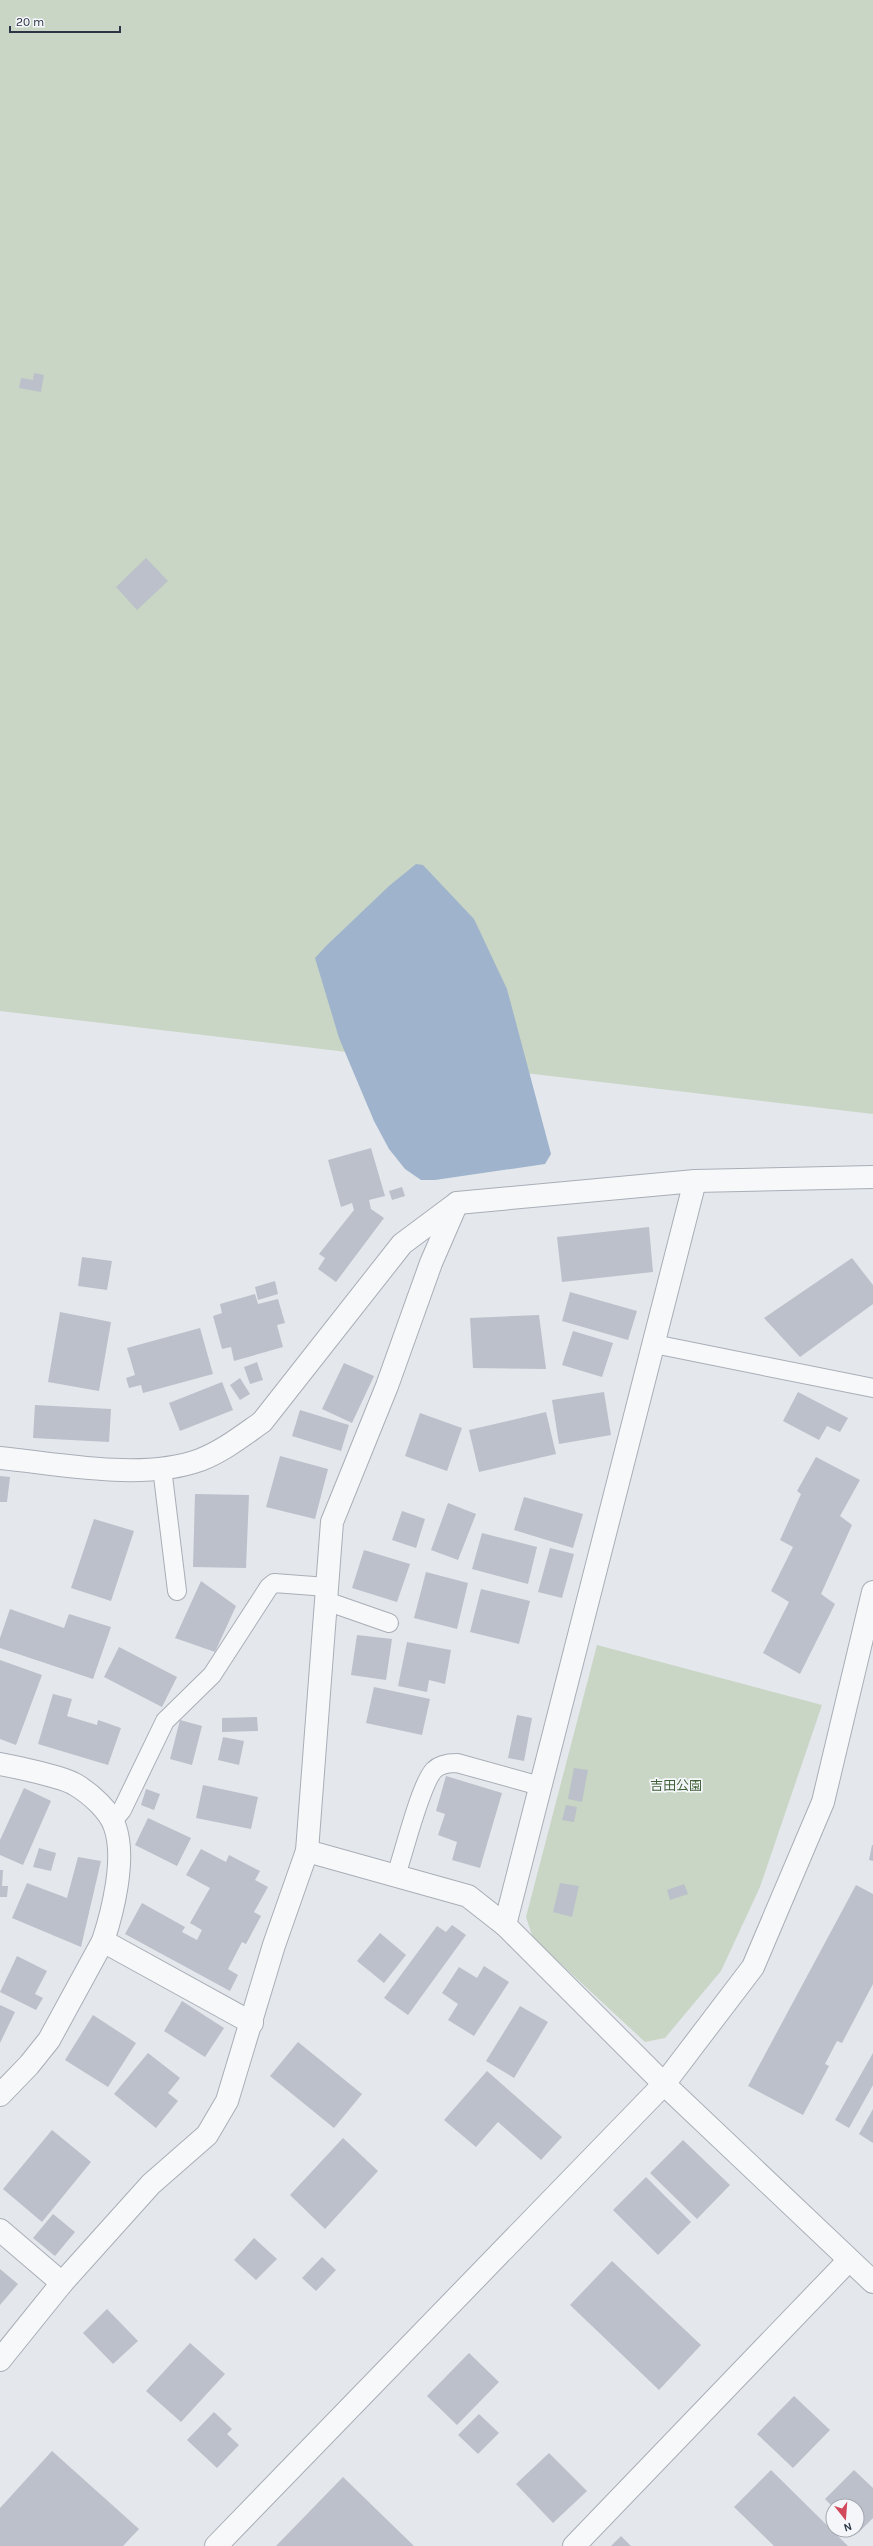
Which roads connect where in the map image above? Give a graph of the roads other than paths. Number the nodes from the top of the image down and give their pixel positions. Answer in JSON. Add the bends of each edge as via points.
{"nodes":[{"id":1,"x":873,"y":1177,"type":"edge"},
{"id":2,"x":695,"y":1181,"type":"junction"},
{"id":3,"x":457,"y":1203,"type":"junction"},
{"id":4,"x":654,"y":1344,"type":"junction"},
{"id":5,"x":873,"y":1388,"type":"edge"},
{"id":6,"x":0,"y":1458,"type":"edge"},
{"id":7,"x":162,"y":1468,"type":"junction"},
{"id":8,"x":177,"y":1591,"type":"dead end"},
{"id":9,"x":873,"y":1592,"type":"edge"},
{"id":10,"x":326,"y":1594,"type":"junction"},
{"id":11,"x":389,"y":1623,"type":"dead end"},
{"id":12,"x":0,"y":1764,"type":"edge"},
{"id":13,"x":540,"y":1786,"type":"junction"},
{"id":14,"x":112,"y":1822,"type":"junction"},
{"id":15,"x":308,"y":1851,"type":"junction"},
{"id":16,"x":396,"y":1876,"type":"junction"},
{"id":17,"x":505,"y":1924,"type":"junction"},
{"id":18,"x":103,"y":1941,"type":"junction"},
{"id":19,"x":252,"y":2023,"type":"junction"},
{"id":20,"x":664,"y":2084,"type":"junction"},
{"id":21,"x":0,"y":2095,"type":"edge"},
{"id":22,"x":0,"y":2230,"type":"edge"},
{"id":23,"x":849,"y":2260,"type":"junction"},
{"id":24,"x":873,"y":2282,"type":"edge"},
{"id":25,"x":62,"y":2283,"type":"junction"},
{"id":26,"x":0,"y":2360,"type":"edge"},
{"id":27,"x":216,"y":2546,"type":"edge"},
{"id":28,"x":574,"y":2546,"type":"edge"}],
"edges":[{"from":1,"to":2,"type":"street"},
{"from":2,"to":3,"type":"street"},
{"from":2,"to":4,"type":"street"},
{"from":3,"to":7,"type":"street","via":[[402,1244],[262,1422],[232,1444],[200,1460]]},
{"from":3,"to":10,"type":"street","via":[[431,1263],[387,1386],[332,1522]]},
{"from":4,"to":5,"type":"lane"},
{"from":4,"to":13,"type":"street"},
{"from":6,"to":7,"type":"street","via":[[100,1468]]},
{"from":7,"to":8,"type":"lane"},
{"from":9,"to":20,"type":"street","via":[[823,1802],[792,1878],[753,1967]]},
{"from":10,"to":11,"type":"lane"},
{"from":10,"to":14,"type":"lane","via":[[274,1583],[269,1587],[212,1675],[165,1721],[122,1810]]},
{"from":10,"to":15,"type":"street"},
{"from":12,"to":14,"type":"street","via":[[76,1784],[105,1809]]},
{"from":13,"to":16,"type":"lane","via":[[457,1763],[445,1764],[435,1769],[424,1786]]},
{"from":13,"to":17,"type":"street"},
{"from":14,"to":18,"type":"street","via":[[120,1857]]},
{"from":15,"to":16,"type":"street"},
{"from":15,"to":19,"type":"street","via":[[274,1945]]},
{"from":16,"to":17,"type":"street","via":[[468,1896]]},
{"from":17,"to":20,"type":"street"},
{"from":18,"to":19,"type":"street"},
{"from":18,"to":21,"type":"street","via":[[49,2040]]},
{"from":19,"to":25,"type":"street","via":[[227,2101],[207,2136],[151,2184]]},
{"from":20,"to":23,"type":"street"},
{"from":20,"to":27,"type":"street"},
{"from":22,"to":25,"type":"street"},
{"from":23,"to":24,"type":"street"},
{"from":23,"to":28,"type":"street"},
{"from":25,"to":26,"type":"street"}]}
